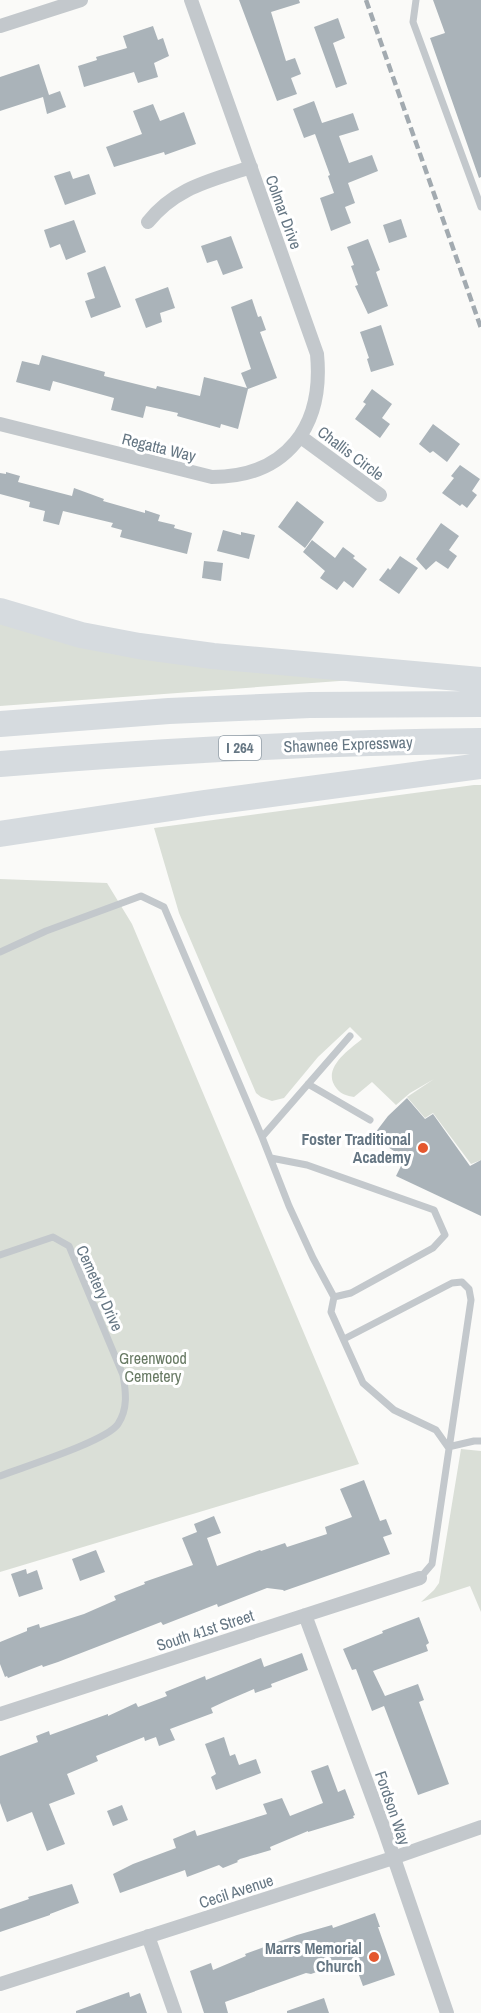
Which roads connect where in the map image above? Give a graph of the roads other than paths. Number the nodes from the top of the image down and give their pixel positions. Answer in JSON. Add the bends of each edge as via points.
{"nodes":[{"id":1,"x":81,"y":0,"type":"edge"},
{"id":2,"x":191,"y":0,"type":"edge"},
{"id":3,"x":416,"y":0,"type":"edge"},
{"id":4,"x":0,"y":26,"type":"edge"},
{"id":5,"x":251,"y":167,"type":"junction"},
{"id":6,"x":481,"y":207,"type":"edge"},
{"id":7,"x":148,"y":222,"type":"dead end"},
{"id":8,"x":0,"y":424,"type":"edge"},
{"id":9,"x":302,"y":437,"type":"junction"},
{"id":10,"x":380,"y":495,"type":"dead end"},
{"id":11,"x":0,"y":611,"type":"edge"},
{"id":12,"x":481,"y":680,"type":"edge"},
{"id":13,"x":481,"y":704,"type":"edge"},
{"id":14,"x":0,"y":724,"type":"edge"},
{"id":15,"x":481,"y":741,"type":"edge"},
{"id":16,"x":0,"y":764,"type":"edge"},
{"id":17,"x":481,"y":766,"type":"edge"},
{"id":18,"x":0,"y":834,"type":"edge"},
{"id":19,"x":0,"y":952,"type":"edge"},
{"id":20,"x":350,"y":1036,"type":"dead end"},
{"id":21,"x":308,"y":1084,"type":"junction"},
{"id":22,"x":370,"y":1120,"type":"dead end"},
{"id":23,"x":262,"y":1137,"type":"junction"},
{"id":24,"x":271,"y":1158,"type":"junction"},
{"id":25,"x":0,"y":1255,"type":"edge"},
{"id":26,"x":334,"y":1297,"type":"junction"},
{"id":27,"x":344,"y":1340,"type":"junction"},
{"id":28,"x":481,"y":1441,"type":"edge"},
{"id":29,"x":448,"y":1447,"type":"junction"},
{"id":30,"x":0,"y":1476,"type":"edge"},
{"id":31,"x":420,"y":1578,"type":"joint"},
{"id":32,"x":305,"y":1615,"type":"junction"},
{"id":33,"x":0,"y":1714,"type":"edge"},
{"id":34,"x":481,"y":1827,"type":"edge"},
{"id":35,"x":393,"y":1858,"type":"junction"},
{"id":36,"x":148,"y":1936,"type":"junction"},
{"id":37,"x":0,"y":1984,"type":"edge"},
{"id":38,"x":175,"y":2013,"type":"edge"},
{"id":39,"x":447,"y":2013,"type":"edge"}],
"edges":[{"from":1,"to":4,"type":"street"},
{"from":2,"to":5,"type":"street","name":"Colmar Drive"},
{"from":3,"to":6,"type":"lane","via":[[413,22]]},
{"from":5,"to":7,"type":"street","via":[[178,194]]},
{"from":5,"to":9,"type":"street","name":"Colmar Drive","via":[[317,354],[316,400]]},
{"from":8,"to":9,"type":"street","name":"Regatta Way","via":[[212,477],[259,469]]},
{"from":9,"to":10,"type":"street","name":"Challis Circle"},
{"from":11,"to":12,"type":"highway","via":[[81,634],[213,657]]},
{"from":13,"to":14,"type":"highway","via":[[298,705]]},
{"from":15,"to":16,"type":"highway","name":"Shawnee Expressway","number":"I 264","via":[[279,746]]},
{"from":17,"to":18,"type":"highway"},
{"from":19,"to":23,"type":"lane","via":[[141,896],[164,907]]},
{"from":20,"to":21,"type":"lane"},
{"from":21,"to":22,"type":"lane"},
{"from":21,"to":23,"type":"lane"},
{"from":23,"to":24,"type":"lane"},
{"from":24,"to":26,"type":"lane","via":[[289,1206]]},
{"from":24,"to":26,"type":"lane","via":[[307,1165],[434,1210],[445,1235],[433,1248],[351,1293]]},
{"from":25,"to":30,"type":"lane","name":"Cemetery Drive","via":[[53,1236],[69,1246],[123,1375],[126,1396],[117,1427],[100,1438]]},
{"from":26,"to":27,"type":"lane","via":[[331,1312]]},
{"from":27,"to":29,"type":"lane","via":[[363,1383],[394,1410],[436,1430]]},
{"from":27,"to":29,"type":"lane","via":[[452,1283],[462,1282],[470,1288]]},
{"from":28,"to":29,"type":"lane"},
{"from":29,"to":31,"type":"lane","via":[[432,1564]]},
{"from":31,"to":32,"type":"street","name":"South 41st Street"},
{"from":32,"to":33,"type":"street","name":"South 41st Street"},
{"from":32,"to":35,"type":"street","name":"Fordson Way"},
{"from":34,"to":35,"type":"street","name":"Cecil Avenue"},
{"from":35,"to":36,"type":"street","name":"Cecil Avenue"},
{"from":35,"to":39,"type":"street","name":"Fordson Way"},
{"from":36,"to":37,"type":"street","name":"Cecil Avenue"},
{"from":36,"to":38,"type":"street"}]}
